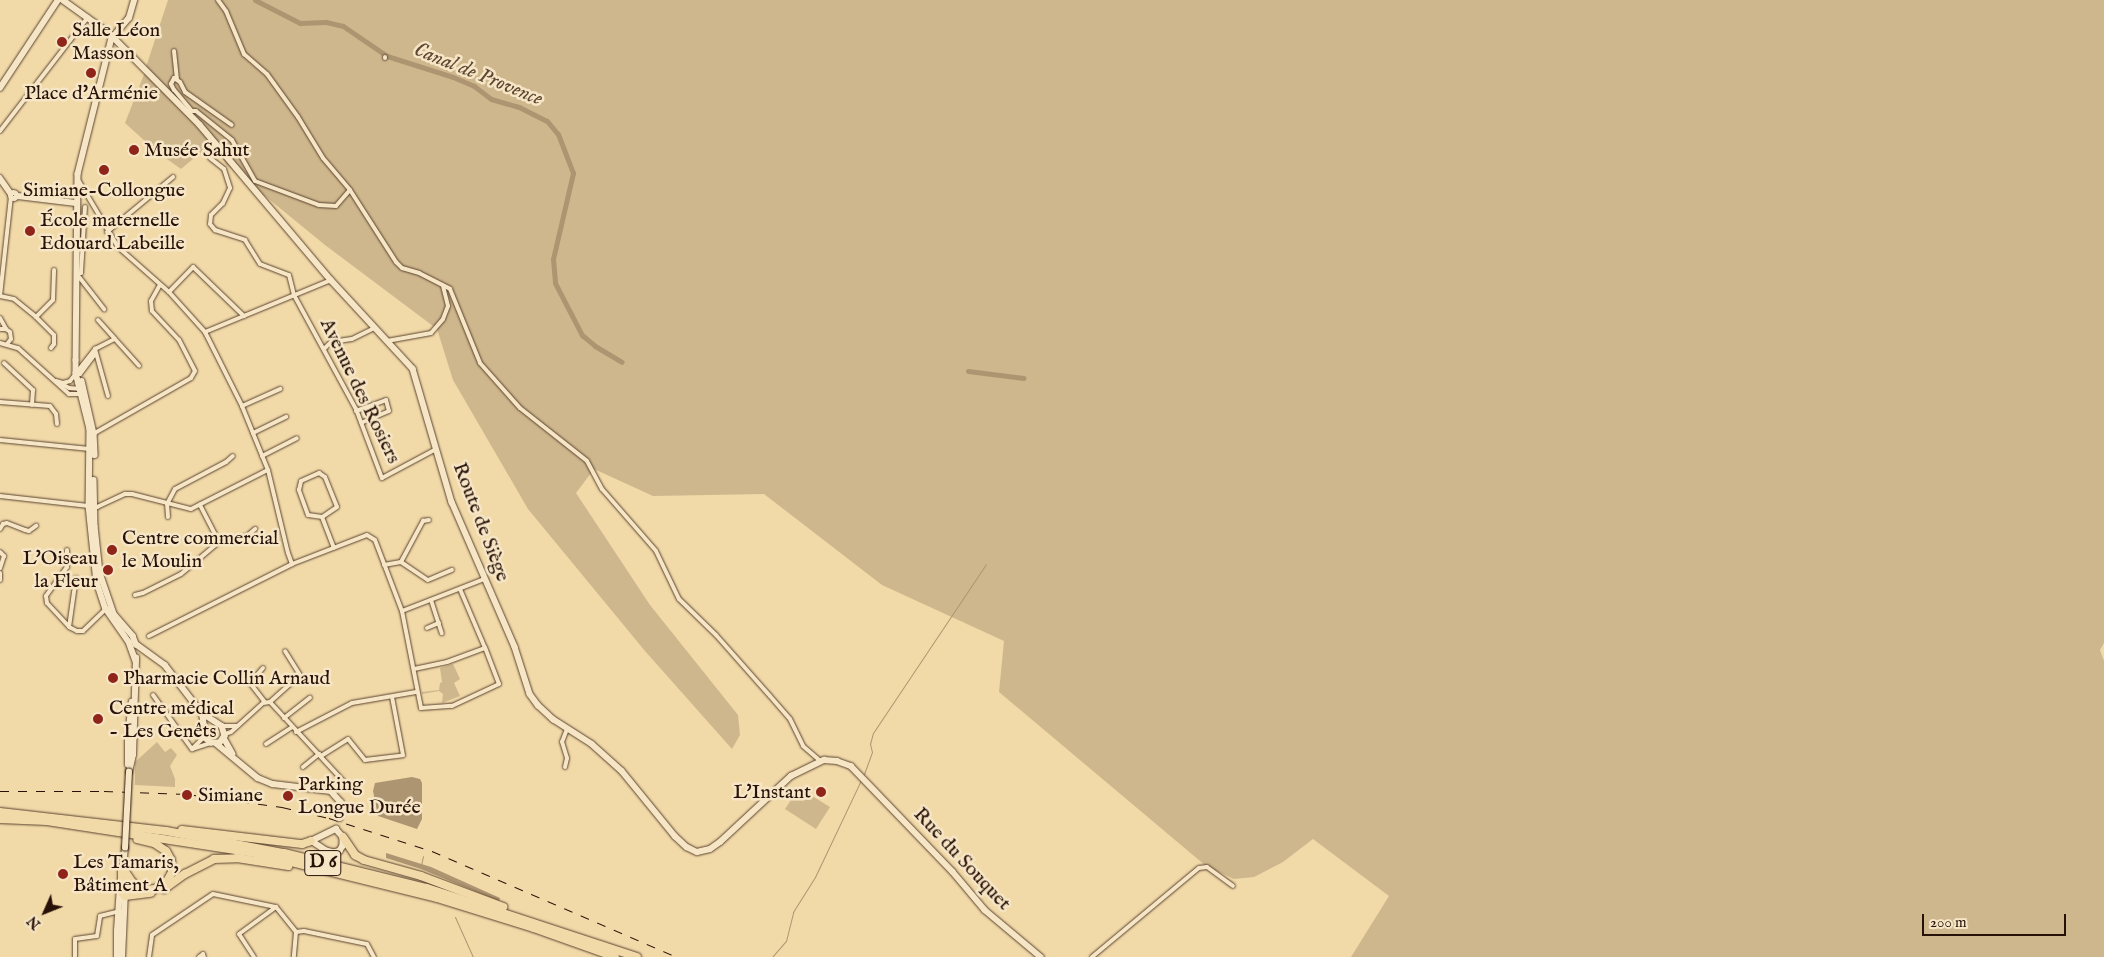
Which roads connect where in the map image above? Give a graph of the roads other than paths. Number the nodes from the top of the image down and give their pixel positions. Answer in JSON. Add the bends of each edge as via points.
{"nodes":[{"id":1,"x":58,"y":0,"type":"edge"},
{"id":2,"x":63,"y":0,"type":"edge"},
{"id":3,"x":134,"y":0,"type":"edge"},
{"id":4,"x":218,"y":0,"type":"edge"},
{"id":5,"x":88,"y":17,"type":"junction"},
{"id":6,"x":112,"y":38,"type":"junction"},
{"id":7,"x":174,"y":51,"type":"dead end"},
{"id":8,"x":177,"y":79,"type":"junction"},
{"id":9,"x":0,"y":88,"type":"edge"},
{"id":10,"x":189,"y":110,"type":"junction"},
{"id":11,"x":232,"y":125,"type":"dead end"},
{"id":12,"x":0,"y":131,"type":"edge"},
{"id":13,"x":210,"y":158,"type":"dead end"},
{"id":14,"x":78,"y":176,"type":"junction"},
{"id":15,"x":173,"y":177,"type":"dead end"},
{"id":16,"x":0,"y":178,"type":"edge"},
{"id":17,"x":350,"y":190,"type":"junction"},
{"id":18,"x":11,"y":196,"type":"junction"},
{"id":19,"x":76,"y":206,"type":"junction"},
{"id":20,"x":85,"y":207,"type":"junction"},
{"id":21,"x":94,"y":208,"type":"junction"},
{"id":22,"x":107,"y":232,"type":"junction"},
{"id":23,"x":54,"y":270,"type":"dead end"},
{"id":24,"x":76,"y":273,"type":"junction"},
{"id":25,"x":331,"y":280,"type":"junction"},
{"id":26,"x":160,"y":284,"type":"junction"},
{"id":27,"x":443,"y":286,"type":"junction"},
{"id":28,"x":169,"y":292,"type":"junction"},
{"id":29,"x":0,"y":296,"type":"edge"},
{"id":30,"x":294,"y":296,"type":"junction"},
{"id":31,"x":104,"y":309,"type":"dead end"},
{"id":32,"x":244,"y":316,"type":"junction"},
{"id":33,"x":36,"y":317,"type":"junction"},
{"id":34,"x":0,"y":318,"type":"edge"},
{"id":35,"x":98,"y":320,"type":"dead end"},
{"id":36,"x":375,"y":328,"type":"junction"},
{"id":37,"x":0,"y":329,"type":"edge"},
{"id":38,"x":6,"y":329,"type":"junction"},
{"id":39,"x":205,"y":332,"type":"junction"},
{"id":40,"x":12,"y":337,"type":"junction"},
{"id":41,"x":115,"y":338,"type":"junction"},
{"id":42,"x":387,"y":341,"type":"junction"},
{"id":43,"x":2,"y":344,"type":"edge"},
{"id":44,"x":18,"y":348,"type":"junction"},
{"id":45,"x":51,"y":348,"type":"dead end"},
{"id":46,"x":324,"y":349,"type":"junction"},
{"id":47,"x":96,"y":351,"type":"junction"},
{"id":48,"x":4,"y":363,"type":"dead end"},
{"id":49,"x":139,"y":366,"type":"dead end"},
{"id":50,"x":78,"y":372,"type":"junction"},
{"id":51,"x":56,"y":381,"type":"junction"},
{"id":52,"x":280,"y":389,"type":"dead end"},
{"id":53,"x":83,"y":391,"type":"junction"},
{"id":54,"x":108,"y":396,"type":"dead end"},
{"id":55,"x":0,"y":402,"type":"edge"},
{"id":56,"x":32,"y":404,"type":"junction"},
{"id":57,"x":242,"y":406,"type":"junction"},
{"id":58,"x":356,"y":411,"type":"junction"},
{"id":59,"x":286,"y":417,"type":"dead end"},
{"id":60,"x":361,"y":423,"type":"junction"},
{"id":61,"x":57,"y":424,"type":"dead end"},
{"id":62,"x":92,"y":431,"type":"junction"},
{"id":63,"x":253,"y":433,"type":"junction"},
{"id":64,"x":297,"y":438,"type":"dead end"},
{"id":65,"x":0,"y":440,"type":"edge"},
{"id":66,"x":93,"y":450,"type":"junction"},
{"id":67,"x":436,"y":450,"type":"junction"},
{"id":68,"x":233,"y":456,"type":"dead end"},
{"id":69,"x":262,"y":456,"type":"junction"},
{"id":70,"x":268,"y":470,"type":"junction"},
{"id":71,"x":0,"y":496,"type":"edge"},
{"id":72,"x":167,"y":504,"type":"junction"},
{"id":73,"x":200,"y":505,"type":"junction"},
{"id":74,"x":92,"y":506,"type":"junction"},
{"id":75,"x":168,"y":517,"type":"dead end"},
{"id":76,"x":322,"y":517,"type":"junction"},
{"id":77,"x":429,"y":520,"type":"dead end"},
{"id":78,"x":36,"y":526,"type":"dead end"},
{"id":79,"x":95,"y":528,"type":"junction"},
{"id":80,"x":0,"y":529,"type":"edge"},
{"id":81,"x":255,"y":529,"type":"dead end"},
{"id":82,"x":91,"y":536,"type":"junction"},
{"id":83,"x":219,"y":542,"type":"junction"},
{"id":84,"x":334,"y":548,"type":"junction"},
{"id":85,"x":67,"y":550,"type":"dead end"},
{"id":86,"x":0,"y":552,"type":"edge"},
{"id":87,"x":401,"y":562,"type":"junction"},
{"id":88,"x":292,"y":564,"type":"junction"},
{"id":89,"x":384,"y":565,"type":"junction"},
{"id":90,"x":0,"y":568,"type":"edge"},
{"id":91,"x":452,"y":570,"type":"dead end"},
{"id":92,"x":0,"y":573,"type":"edge"},
{"id":93,"x":76,"y":578,"type":"dead end"},
{"id":94,"x":484,"y":578,"type":"junction"},
{"id":95,"x":0,"y":580,"type":"edge"},
{"id":96,"x":460,"y":589,"type":"junction"},
{"id":97,"x":135,"y":595,"type":"dead end"},
{"id":98,"x":108,"y":600,"type":"junction"},
{"id":99,"x":431,"y":600,"type":"junction"},
{"id":100,"x":107,"y":609,"type":"junction"},
{"id":101,"x":402,"y":611,"type":"junction"},
{"id":102,"x":439,"y":624,"type":"junction"},
{"id":103,"x":70,"y":627,"type":"junction"},
{"id":104,"x":126,"y":627,"type":"junction"},
{"id":105,"x":427,"y":628,"type":"dead end"},
{"id":106,"x":442,"y":633,"type":"dead end"},
{"id":107,"x":149,"y":636,"type":"dead end"},
{"id":108,"x":485,"y":648,"type":"junction"},
{"id":109,"x":136,"y":649,"type":"junction"},
{"id":110,"x":285,"y":651,"type":"dead end"},
{"id":111,"x":263,"y":668,"type":"dead end"},
{"id":112,"x":414,"y":669,"type":"junction"},
{"id":113,"x":134,"y":690,"type":"junction"},
{"id":114,"x":416,"y":692,"type":"junction"},
{"id":115,"x":153,"y":695,"type":"dead end"},
{"id":116,"x":392,"y":697,"type":"junction"},
{"id":117,"x":310,"y":698,"type":"dead end"},
{"id":118,"x":265,"y":702,"type":"junction"},
{"id":119,"x":270,"y":702,"type":"junction"},
{"id":120,"x":202,"y":713,"type":"junction"},
{"id":121,"x":284,"y":718,"type":"junction"},
{"id":122,"x":135,"y":719,"type":"junction"},
{"id":123,"x":215,"y":723,"type":"junction"},
{"id":124,"x":222,"y":726,"type":"junction"},
{"id":125,"x":236,"y":726,"type":"junction"},
{"id":126,"x":292,"y":727,"type":"junction"},
{"id":127,"x":206,"y":729,"type":"junction"},
{"id":128,"x":567,"y":729,"type":"junction"},
{"id":129,"x":296,"y":732,"type":"junction"},
{"id":130,"x":205,"y":736,"type":"junction"},
{"id":131,"x":224,"y":736,"type":"junction"},
{"id":132,"x":129,"y":738,"type":"junction"},
{"id":133,"x":214,"y":743,"type":"junction"},
{"id":134,"x":266,"y":744,"type":"dead end"},
{"id":135,"x":192,"y":749,"type":"junction"},
{"id":136,"x":133,"y":754,"type":"junction"},
{"id":137,"x":320,"y":755,"type":"junction"},
{"id":138,"x":235,"y":758,"type":"junction"},
{"id":139,"x":820,"y":761,"type":"junction"},
{"id":140,"x":303,"y":767,"type":"dead end"},
{"id":141,"x":565,"y":767,"type":"dead end"},
{"id":142,"x":129,"y":772,"type":"junction"},
{"id":143,"x":344,"y":782,"type":"dead end"},
{"id":144,"x":0,"y":817,"type":"edge"},
{"id":145,"x":81,"y":820,"type":"junction"},
{"id":146,"x":338,"y":824,"type":"junction"},
{"id":147,"x":343,"y":838,"type":"junction"},
{"id":148,"x":311,"y":841,"type":"junction"},
{"id":149,"x":124,"y":872,"type":"junction"},
{"id":150,"x":332,"y":872,"type":"junction"},
{"id":151,"x":1233,"y":886,"type":"dead end"},
{"id":152,"x":125,"y":896,"type":"junction"},
{"id":153,"x":276,"y":907,"type":"junction"},
{"id":154,"x":121,"y":910,"type":"junction"},
{"id":155,"x":296,"y":932,"type":"junction"},
{"id":156,"x":603,"y":946,"type":"junction"},
{"id":157,"x":75,"y":957,"type":"edge"},
{"id":158,"x":117,"y":957,"type":"edge"},
{"id":159,"x":122,"y":957,"type":"edge"},
{"id":160,"x":149,"y":957,"type":"edge"},
{"id":161,"x":199,"y":957,"type":"edge"},
{"id":162,"x":204,"y":957,"type":"edge"},
{"id":163,"x":254,"y":957,"type":"edge"},
{"id":164,"x":294,"y":957,"type":"edge"},
{"id":165,"x":374,"y":957,"type":"edge"},
{"id":166,"x":615,"y":957,"type":"edge"},
{"id":167,"x":637,"y":957,"type":"edge"},
{"id":168,"x":1041,"y":957,"type":"edge"},
{"id":169,"x":1092,"y":957,"type":"edge"}],
"edges":[{"from":1,"to":9,"type":"main road"},
{"from":2,"to":5,"type":"main road","name":"Route de Siège"},
{"from":3,"to":6,"type":"main road","via":[[129,18]]},
{"from":4,"to":17,"type":"street","via":[[244,54],[267,74],[323,158]]},
{"from":5,"to":6,"type":"main road","name":"Route de Siège"},
{"from":5,"to":12,"type":"street"},
{"from":6,"to":10,"type":"main road","name":"Route de Siège"},
{"from":6,"to":14,"type":"main road"},
{"from":7,"to":8,"type":"street"},
{"from":8,"to":10,"type":"street","via":[[172,80],[174,90]]},
{"from":8,"to":11,"type":"street","via":[[185,92]]},
{"from":10,"to":17,"type":"street","via":[[232,140],[255,181],[320,205],[336,206]]},
{"from":10,"to":25,"type":"main road","name":"Route de Siège"},
{"from":13,"to":30,"type":"street","name":"Avenue des Rosiers","via":[[224,169],[230,183],[227,197],[211,215],[212,228],[245,240],[260,264],[290,275]]},
{"from":14,"to":19,"type":"main road"},
{"from":14,"to":21,"type":"street"},
{"from":15,"to":22,"type":"street"},
{"from":16,"to":18,"type":"main road"},
{"from":17,"to":27,"type":"street","via":[[396,262],[402,268]]},
{"from":18,"to":19,"type":"main road","via":[[15,192],[18,196]]},
{"from":18,"to":29,"type":"street"},
{"from":19,"to":20,"type":"street"},
{"from":19,"to":24,"type":"main road"},
{"from":20,"to":21,"type":"street"},
{"from":20,"to":24,"type":"street","via":[[81,273]]},
{"from":21,"to":22,"type":"street"},
{"from":22,"to":26,"type":"street","via":[[122,252]]},
{"from":23,"to":33,"type":"street","via":[[53,300]]},
{"from":24,"to":31,"type":"street"},
{"from":24,"to":50,"type":"main road"},
{"from":25,"to":30,"type":"street"},
{"from":25,"to":36,"type":"main road","name":"Route de Siège"},
{"from":26,"to":28,"type":"street"},
{"from":26,"to":62,"type":"street","via":[[151,301],[152,311],[179,340],[195,371],[190,378],[105,428]]},
{"from":27,"to":42,"type":"street","via":[[448,306],[443,319],[430,333]]},
{"from":27,"to":139,"type":"street","via":[[450,289],[480,363],[520,408],[587,461],[602,489],[656,551],[679,599],[770,696],[790,719],[804,746]]},
{"from":28,"to":32,"type":"street","via":[[193,267]]},
{"from":28,"to":39,"type":"street"},
{"from":29,"to":33,"type":"street","via":[[14,299]]},
{"from":30,"to":32,"type":"street"},
{"from":30,"to":46,"type":"street","name":"Avenue des Rosiers"},
{"from":32,"to":39,"type":"street"},
{"from":33,"to":45,"type":"street","via":[[54,335]]},
{"from":34,"to":38,"type":"street"},
{"from":35,"to":41,"type":"street"},
{"from":36,"to":42,"type":"main road","name":"Route de Siège"},
{"from":36,"to":46,"type":"street","via":[[352,339],[331,342]]},
{"from":37,"to":38,"type":"street"},
{"from":38,"to":40,"type":"street"},
{"from":39,"to":57,"type":"street"},
{"from":40,"to":43,"type":"street"},
{"from":40,"to":44,"type":"street"},
{"from":41,"to":47,"type":"street"},
{"from":41,"to":49,"type":"street"},
{"from":42,"to":67,"type":"main road","name":"Route de Siège","via":[[412,369]]},
{"from":43,"to":44,"type":"street"},
{"from":44,"to":51,"type":"street"},
{"from":46,"to":58,"type":"street","name":"Avenue des Rosiers"},
{"from":47,"to":50,"type":"street"},
{"from":47,"to":54,"type":"street"},
{"from":48,"to":56,"type":"street","via":[[33,390]]},
{"from":50,"to":51,"type":"street","via":[[70,381]]},
{"from":50,"to":53,"type":"main road"},
{"from":51,"to":53,"type":"street"},
{"from":52,"to":57,"type":"street"},
{"from":53,"to":62,"type":"main road"},
{"from":55,"to":56,"type":"street"},
{"from":56,"to":61,"type":"street","via":[[50,406],[56,414]]},
{"from":57,"to":63,"type":"street"},
{"from":58,"to":60,"type":"street","name":"Avenue des Rosiers"},
{"from":58,"to":60,"type":"street","via":[[384,399],[389,411]]},
{"from":59,"to":63,"type":"street"},
{"from":60,"to":67,"type":"street","name":"Avenue des Rosiers","via":[[382,478]]},
{"from":62,"to":66,"type":"main road"},
{"from":63,"to":69,"type":"street"},
{"from":64,"to":69,"type":"street"},
{"from":65,"to":66,"type":"street"},
{"from":66,"to":74,"type":"main road"},
{"from":66,"to":74,"type":"main road"},
{"from":67,"to":94,"type":"main road","name":"Route de Siège","via":[[452,502]]},
{"from":68,"to":72,"type":"street","via":[[175,489]]},
{"from":69,"to":70,"type":"street"},
{"from":70,"to":73,"type":"street"},
{"from":70,"to":88,"type":"street"},
{"from":71,"to":74,"type":"street"},
{"from":72,"to":73,"type":"street","via":[[191,509]]},
{"from":72,"to":74,"type":"street","via":[[125,494]]},
{"from":72,"to":75,"type":"street"},
{"from":73,"to":83,"type":"street"},
{"from":74,"to":79,"type":"main road"},
{"from":74,"to":82,"type":"main road"},
{"from":76,"to":76,"type":"street","via":[[337,507],[325,477],[319,473],[301,481],[299,490],[308,515]]},
{"from":76,"to":84,"type":"street"},
{"from":77,"to":87,"type":"street","via":[[423,521]]},
{"from":78,"to":80,"type":"street","via":[[29,531],[7,523]]},
{"from":79,"to":82,"type":"main road"},
{"from":79,"to":98,"type":"main road","via":[[100,572]]},
{"from":81,"to":83,"type":"street","via":[[247,536]]},
{"from":82,"to":100,"type":"main road","via":[[97,582]]},
{"from":83,"to":97,"type":"street","via":[[181,574]]},
{"from":84,"to":88,"type":"street"},
{"from":84,"to":89,"type":"street","via":[[368,535],[375,540]]},
{"from":85,"to":103,"type":"street","via":[[67,567],[46,596],[47,603]]},
{"from":86,"to":90,"type":"street","via":[[4,556]]},
{"from":87,"to":89,"type":"street"},
{"from":87,"to":91,"type":"street","via":[[428,580]]},
{"from":88,"to":107,"type":"street"},
{"from":89,"to":101,"type":"street"},
{"from":92,"to":95,"type":"street"},
{"from":93,"to":103,"type":"street"},
{"from":94,"to":96,"type":"street"},
{"from":94,"to":128,"type":"main road","name":"Route de Siège","via":[[532,698]]},
{"from":96,"to":99,"type":"street"},
{"from":96,"to":108,"type":"street"},
{"from":98,"to":100,"type":"main road"},
{"from":98,"to":104,"type":"main road","via":[[114,614]]},
{"from":99,"to":101,"type":"street"},
{"from":99,"to":102,"type":"street"},
{"from":100,"to":103,"type":"street","via":[[83,632]]},
{"from":100,"to":104,"type":"street"},
{"from":100,"to":109,"type":"main road"},
{"from":101,"to":112,"type":"street"},
{"from":102,"to":105,"type":"street"},
{"from":102,"to":106,"type":"street"},
{"from":104,"to":109,"type":"main road"},
{"from":108,"to":112,"type":"street","via":[[447,662]]},
{"from":108,"to":114,"type":"street","via":[[499,684],[447,707],[421,708]]},
{"from":109,"to":113,"type":"main road"},
{"from":109,"to":120,"type":"main road","via":[[150,654],[176,677]]},
{"from":110,"to":119,"type":"street","via":[[300,675]]},
{"from":111,"to":118,"type":"street","via":[[250,682]]},
{"from":112,"to":114,"type":"street"},
{"from":113,"to":122,"type":"main road"},
{"from":113,"to":132,"type":"main road"},
{"from":114,"to":116,"type":"street"},
{"from":115,"to":135,"type":"street"},
{"from":116,"to":129,"type":"street","via":[[352,703]]},
{"from":116,"to":137,"type":"street","via":[[403,755],[365,760],[348,739]]},
{"from":117,"to":121,"type":"street"},
{"from":118,"to":119,"type":"street"},
{"from":118,"to":125,"type":"street"},
{"from":119,"to":121,"type":"street"},
{"from":120,"to":123,"type":"main road"},
{"from":120,"to":127,"type":"main road"},
{"from":121,"to":126,"type":"street"},
{"from":122,"to":132,"type":"main road"},
{"from":122,"to":136,"type":"main road"},
{"from":123,"to":124,"type":"main road"},
{"from":123,"to":127,"type":"main road"},
{"from":124,"to":125,"type":"street"},
{"from":124,"to":131,"type":"main road"},
{"from":125,"to":131,"type":"street"},
{"from":126,"to":129,"type":"street"},
{"from":126,"to":134,"type":"street"},
{"from":127,"to":130,"type":"main road"},
{"from":128,"to":139,"type":"main road","name":"Route de Siège","via":[[592,744],[622,771],[675,836],[687,848],[698,852],[720,842],[791,776]]},
{"from":128,"to":141,"type":"street","via":[[562,739],[567,758]]},
{"from":129,"to":137,"type":"street"},
{"from":130,"to":133,"type":"main road"},
{"from":130,"to":135,"type":"street"},
{"from":131,"to":133,"type":"main road"},
{"from":131,"to":138,"type":"main road"},
{"from":132,"to":136,"type":"street"},
{"from":132,"to":142,"type":"main road"},
{"from":133,"to":135,"type":"street"},
{"from":133,"to":138,"type":"main road"},
{"from":136,"to":142,"type":"main road"},
{"from":137,"to":140,"type":"street"},
{"from":137,"to":143,"type":"street"},
{"from":138,"to":146,"type":"main road","via":[[251,773],[273,784],[332,791],[341,802]]},
{"from":139,"to":168,"type":"main road","name":"Rue du Souquet","via":[[837,761],[851,766],[985,910]]},
{"from":142,"to":149,"type":"main road","bridge":true},
{"from":144,"to":145,"type":"highway","number":"D 6"},
{"from":144,"to":149,"type":"highway","via":[[154,843],[166,851],[171,860],[172,872],[166,883],[155,889],[143,890]]},
{"from":144,"to":150,"type":"highway","number":"D 6","via":[[195,843],[260,854]]},
{"from":145,"to":148,"type":"highway","via":[[302,844]]},
{"from":145,"to":156,"type":"highway","number":"D 6","via":[[166,831],[284,853],[427,888]]},
{"from":146,"to":147,"type":"main road"},
{"from":146,"to":148,"type":"main road"},
{"from":147,"to":148,"type":"main road","via":[[343,846],[334,853]]},
{"from":147,"to":156,"type":"highway","via":[[355,855],[364,860],[421,876]]},
{"from":149,"to":152,"type":"highway"},
{"from":149,"to":154,"type":"main road"},
{"from":150,"to":152,"type":"highway","number":"D 6","via":[[225,857],[205,863],[156,893]]},
{"from":150,"to":166,"type":"highway","number":"D 6","via":[[469,908]]},
{"from":151,"to":169,"type":"street","via":[[1206,867],[1199,868]]},
{"from":152,"to":154,"type":"main road"},
{"from":153,"to":155,"type":"street"},
{"from":153,"to":160,"type":"street","via":[[213,894],[152,935]]},
{"from":153,"to":163,"type":"street","via":[[238,934]]},
{"from":154,"to":157,"type":"street","via":[[100,916],[96,936],[75,939]]},
{"from":154,"to":158,"type":"main road"},
{"from":154,"to":159,"type":"main road"},
{"from":155,"to":164,"type":"street"},
{"from":155,"to":165,"type":"street","via":[[367,944]]},
{"from":156,"to":167,"type":"highway","number":"D 6"},
{"from":161,"to":162,"type":"street","via":[[203,954]]}]}
